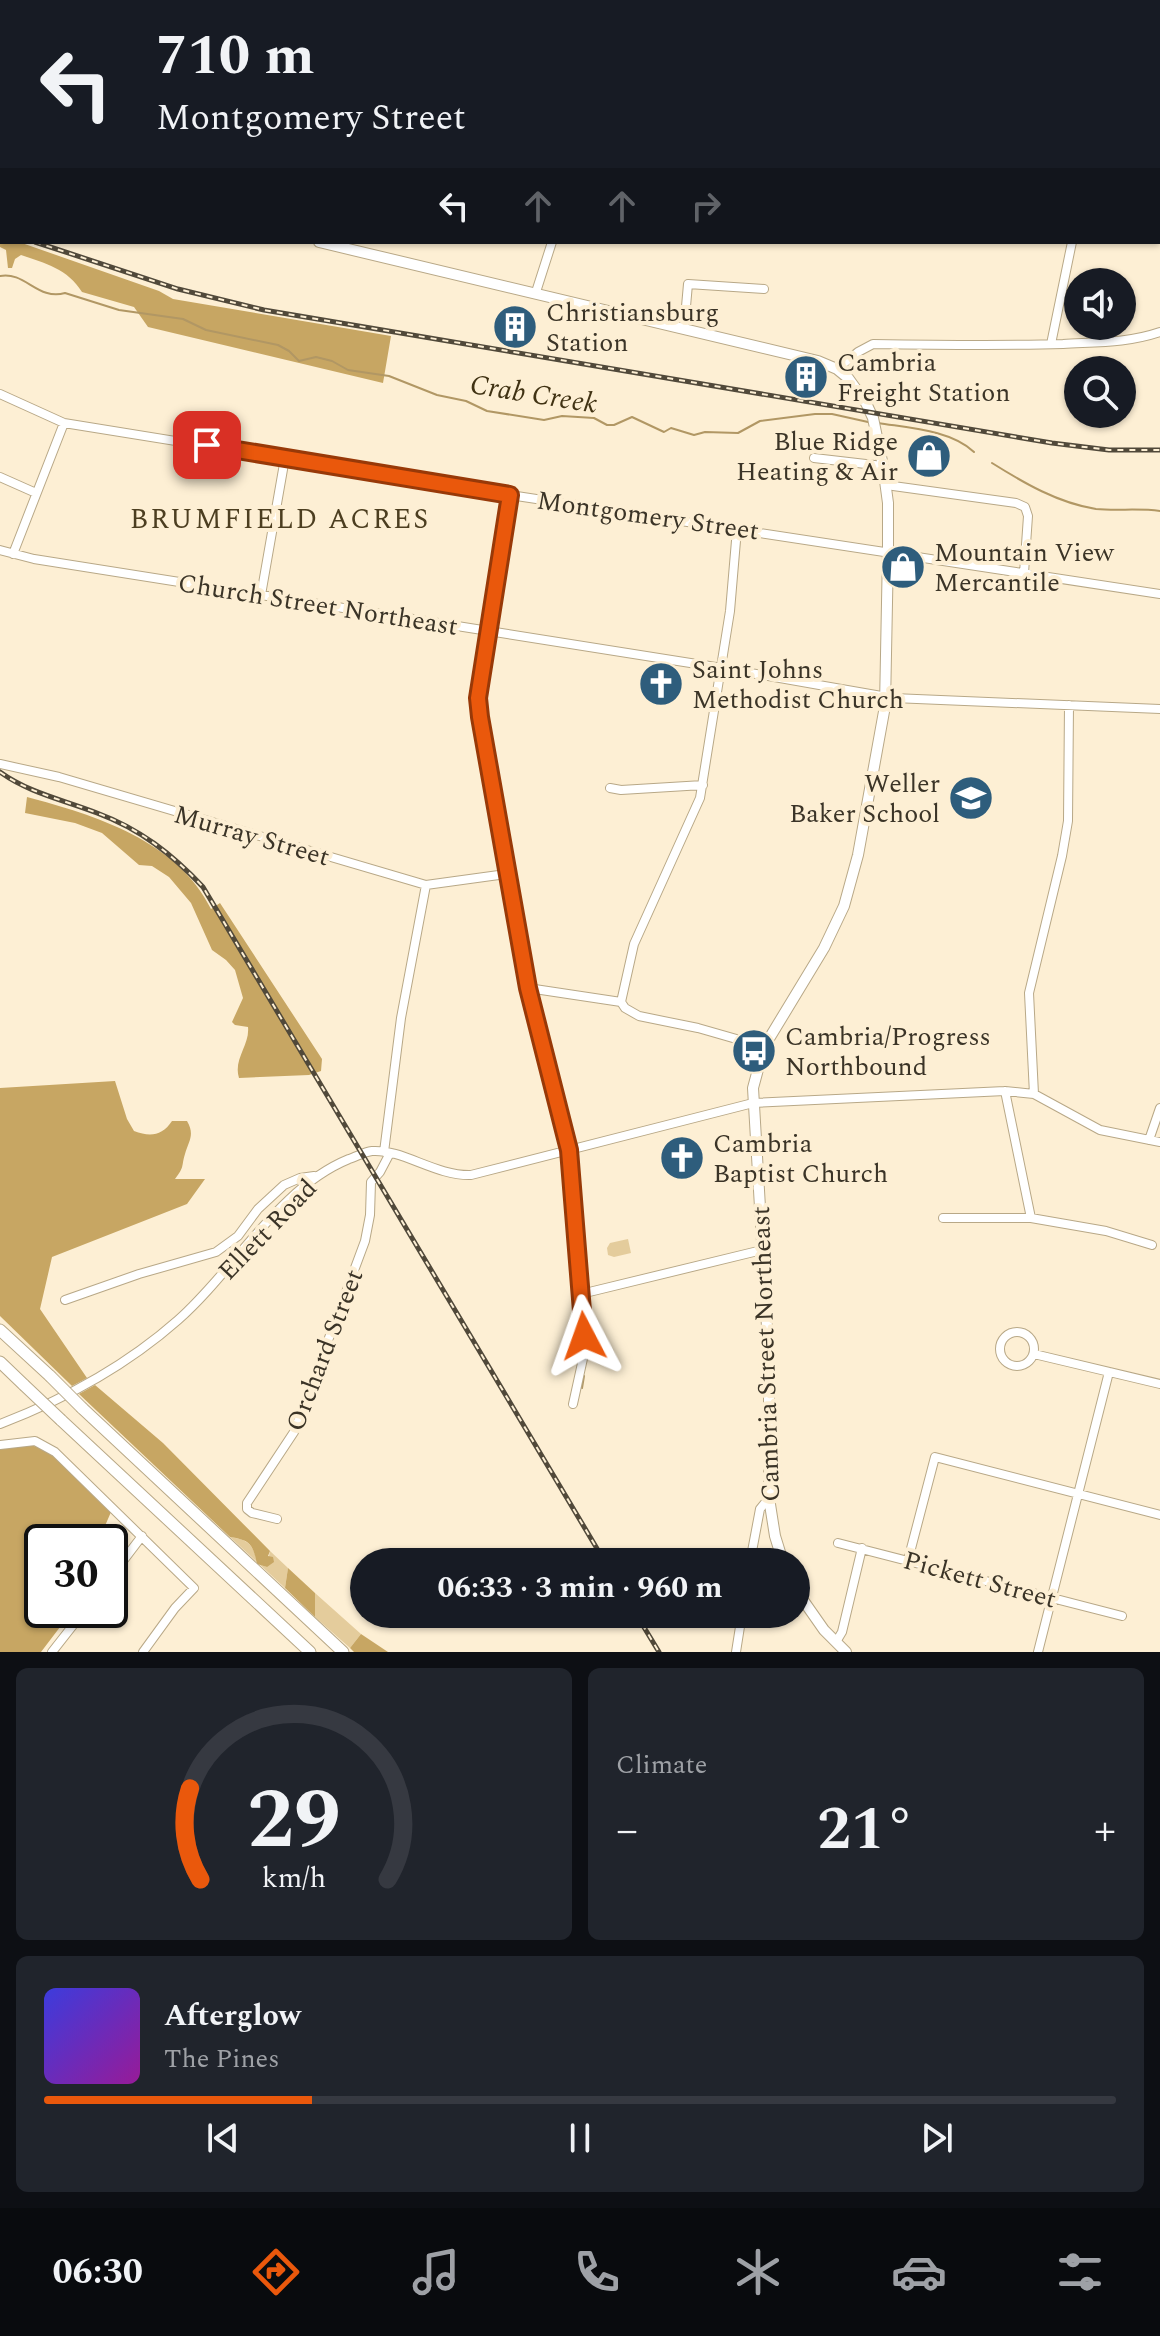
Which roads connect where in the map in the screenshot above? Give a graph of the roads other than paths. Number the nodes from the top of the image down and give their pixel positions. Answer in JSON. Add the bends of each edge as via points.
{"nodes":[{"id":1,"x":328,"y":244,"type":"edge"},
{"id":2,"x":374,"y":244,"type":"edge"},
{"id":3,"x":551,"y":244,"type":"edge"},
{"id":4,"x":1072,"y":244,"type":"edge"},
{"id":5,"x":371,"y":254,"type":"junction"},
{"id":6,"x":764,"y":289,"type":"dead end"},
{"id":7,"x":536,"y":292,"type":"junction"},
{"id":8,"x":684,"y":329,"type":"junction"},
{"id":9,"x":1160,"y":332,"type":"edge"},
{"id":10,"x":1051,"y":344,"type":"junction"},
{"id":11,"x":837,"y":369,"type":"junction"},
{"id":12,"x":0,"y":394,"type":"edge"},
{"id":13,"x":64,"y":423,"type":"junction"},
{"id":14,"x":285,"y":458,"type":"junction"},
{"id":15,"x":814,"y":458,"type":"dead end"},
{"id":16,"x":883,"y":466,"type":"junction"},
{"id":17,"x":0,"y":477,"type":"edge"},
{"id":18,"x":886,"y":485,"type":"junction"},
{"id":19,"x":36,"y":493,"type":"junction"},
{"id":20,"x":510,"y":495,"type":"junction"},
{"id":21,"x":737,"y":529,"type":"junction"},
{"id":22,"x":0,"y":550,"type":"edge"},
{"id":23,"x":888,"y":551,"type":"junction"},
{"id":24,"x":13,"y":554,"type":"junction"},
{"id":25,"x":1024,"y":573,"type":"junction"},
{"id":26,"x":1160,"y":594,"type":"edge"},
{"id":27,"x":261,"y":595,"type":"junction"},
{"id":28,"x":489,"y":632,"type":"junction"},
{"id":29,"x":722,"y":668,"type":"junction"},
{"id":30,"x":885,"y":697,"type":"junction"},
{"id":31,"x":1069,"y":705,"type":"junction"},
{"id":32,"x":1160,"y":709,"type":"edge"},
{"id":33,"x":0,"y":764,"type":"edge"},
{"id":34,"x":703,"y":785,"type":"junction"},
{"id":35,"x":610,"y":788,"type":"dead end"},
{"id":36,"x":506,"y":874,"type":"junction"},
{"id":37,"x":426,"y":885,"type":"junction"},
{"id":38,"x":528,"y":988,"type":"junction"},
{"id":39,"x":621,"y":1002,"type":"junction"},
{"id":40,"x":764,"y":1047,"type":"junction"},
{"id":41,"x":1005,"y":1091,"type":"junction"},
{"id":42,"x":1034,"y":1094,"type":"junction"},
{"id":43,"x":753,"y":1103,"type":"junction"},
{"id":44,"x":1160,"y":1108,"type":"edge"},
{"id":45,"x":1149,"y":1140,"type":"junction"},
{"id":46,"x":1160,"y":1142,"type":"edge"},
{"id":47,"x":569,"y":1150,"type":"junction"},
{"id":48,"x":387,"y":1152,"type":"junction"},
{"id":49,"x":315,"y":1176,"type":"junction"},
{"id":50,"x":943,"y":1218,"type":"dead end"},
{"id":51,"x":1031,"y":1218,"type":"junction"},
{"id":52,"x":1152,"y":1245,"type":"dead end"},
{"id":53,"x":762,"y":1250,"type":"junction"},
{"id":54,"x":581,"y":1294,"type":"junction"},
{"id":55,"x":65,"y":1300,"type":"dead end"},
{"id":56,"x":0,"y":1330,"type":"edge"},
{"id":57,"x":1034,"y":1354,"type":"junction"},
{"id":58,"x":0,"y":1362,"type":"edge"},
{"id":59,"x":1109,"y":1372,"type":"junction"},
{"id":60,"x":1160,"y":1384,"type":"edge"},
{"id":61,"x":573,"y":1404,"type":"dead end"},
{"id":62,"x":0,"y":1424,"type":"edge"},
{"id":63,"x":0,"y":1445,"type":"edge"},
{"id":64,"x":1078,"y":1495,"type":"junction"},
{"id":65,"x":769,"y":1498,"type":"junction"},
{"id":66,"x":1160,"y":1515,"type":"edge"},
{"id":67,"x":277,"y":1519,"type":"dead end"},
{"id":68,"x":142,"y":1536,"type":"junction"},
{"id":69,"x":838,"y":1543,"type":"dead end"},
{"id":70,"x":753,"y":1548,"type":"edge"},
{"id":71,"x":779,"y":1548,"type":"edge"},
{"id":72,"x":862,"y":1548,"type":"junction"},
{"id":73,"x":128,"y":1554,"type":"edge"},
{"id":74,"x":908,"y":1560,"type":"junction"},
{"id":75,"x":1051,"y":1597,"type":"junction"},
{"id":76,"x":810,"y":1612,"type":"edge"},
{"id":77,"x":1122,"y":1616,"type":"dead end"},
{"id":78,"x":71,"y":1628,"type":"edge"},
{"id":79,"x":740,"y":1628,"type":"edge"},
{"id":80,"x":739,"y":1634,"type":"junction"},
{"id":81,"x":836,"y":1642,"type":"junction"},
{"id":82,"x":52,"y":1652,"type":"edge"},
{"id":83,"x":143,"y":1652,"type":"edge"},
{"id":84,"x":310,"y":1652,"type":"edge"},
{"id":85,"x":343,"y":1652,"type":"edge"},
{"id":86,"x":736,"y":1652,"type":"edge"},
{"id":87,"x":745,"y":1652,"type":"edge"},
{"id":88,"x":846,"y":1652,"type":"edge"},
{"id":89,"x":1038,"y":1652,"type":"edge"}],
"edges":[{"from":1,"to":5,"type":"main road"},
{"from":2,"to":5,"type":"street"},
{"from":3,"to":7,"type":"street"},
{"from":4,"to":10,"type":"street"},
{"from":5,"to":7,"type":"main road"},
{"from":6,"to":8,"type":"street","via":[[688,284]]},
{"from":7,"to":8,"type":"main road"},
{"from":8,"to":11,"type":"main road"},
{"from":9,"to":10,"type":"street","via":[[1138,340]]},
{"from":10,"to":11,"type":"street","via":[[873,344]]},
{"from":11,"to":16,"type":"main road","name":"Cambria Street Northeast","via":[[866,403]]},
{"from":12,"to":13,"type":"street","name":"Montgomery Street"},
{"from":13,"to":14,"type":"street","name":"Montgomery Street"},
{"from":13,"to":19,"type":"street"},
{"from":14,"to":20,"type":"street","name":"Montgomery Street"},
{"from":14,"to":27,"type":"street"},
{"from":15,"to":16,"type":"street"},
{"from":16,"to":18,"type":"main road","name":"Cambria Street Northeast"},
{"from":17,"to":19,"type":"street"},
{"from":18,"to":23,"type":"main road","name":"Cambria Street Northeast"},
{"from":18,"to":25,"type":"street","via":[[1025,507]]},
{"from":19,"to":24,"type":"street"},
{"from":20,"to":21,"type":"street","name":"Montgomery Street"},
{"from":20,"to":28,"type":"street"},
{"from":21,"to":23,"type":"street","name":"Montgomery Street"},
{"from":21,"to":29,"type":"street"},
{"from":22,"to":24,"type":"street","name":"Church Street Northeast"},
{"from":23,"to":25,"type":"street","name":"Montgomery Street"},
{"from":23,"to":30,"type":"main road","name":"Cambria Street Northeast"},
{"from":24,"to":27,"type":"street","name":"Church Street Northeast"},
{"from":25,"to":26,"type":"street","name":"Montgomery Street"},
{"from":27,"to":28,"type":"street","name":"Church Street Northeast"},
{"from":28,"to":29,"type":"street","name":"Church Street Northeast"},
{"from":28,"to":36,"type":"street","via":[[478,698]]},
{"from":29,"to":30,"type":"street","name":"Church Street Northeast"},
{"from":29,"to":34,"type":"street"},
{"from":30,"to":31,"type":"street","name":"Church Street Northeast"},
{"from":30,"to":40,"type":"main road","name":"Cambria Street Northeast","via":[[844,906]]},
{"from":31,"to":32,"type":"street","name":"Church Street Northeast"},
{"from":31,"to":42,"type":"street","via":[[1068,821],[1029,993]]},
{"from":33,"to":37,"type":"street","name":"Murray Street"},
{"from":34,"to":35,"type":"street"},
{"from":34,"to":39,"type":"street","via":[[634,944]]},
{"from":36,"to":37,"type":"street","name":"Murray Street"},
{"from":36,"to":38,"type":"street"},
{"from":37,"to":48,"type":"street","name":"Orchard Street","via":[[401,1018]]},
{"from":38,"to":39,"type":"street"},
{"from":38,"to":47,"type":"street"},
{"from":39,"to":40,"type":"street","via":[[639,1016]]},
{"from":40,"to":43,"type":"main road","name":"Cambria Street Northeast"},
{"from":41,"to":42,"type":"street"},
{"from":41,"to":43,"type":"street"},
{"from":41,"to":51,"type":"street"},
{"from":42,"to":45,"type":"street","via":[[1100,1130]]},
{"from":43,"to":47,"type":"street"},
{"from":43,"to":53,"type":"main road","name":"Cambria Street Northeast"},
{"from":44,"to":45,"type":"street"},
{"from":45,"to":46,"type":"street"},
{"from":47,"to":48,"type":"street","via":[[457,1176]]},
{"from":47,"to":54,"type":"street"},
{"from":48,"to":49,"type":"street","name":"Ellett Road","via":[[370,1151]]},
{"from":48,"to":67,"type":"street","name":"Orchard Street","via":[[371,1182],[361,1255],[294,1432],[247,1503],[252,1513]]},
{"from":49,"to":55,"type":"street","via":[[284,1185],[238,1236],[216,1252]]},
{"from":49,"to":62,"type":"street","name":"Ellett Road","via":[[213,1285],[149,1344],[87,1383]]},
{"from":50,"to":51,"type":"street"},
{"from":51,"to":52,"type":"street"},
{"from":53,"to":54,"type":"street"},
{"from":53,"to":65,"type":"main road","name":"Cambria Street Northeast","via":[[770,1374]]},
{"from":54,"to":61,"type":"street","via":[[584,1354]]},
{"from":56,"to":85,"type":"highway","bridge":true},
{"from":57,"to":57,"type":"street","via":[[1026,1334],[1012,1332],[1002,1340],[1001,1353],[1010,1364],[1025,1364]]},
{"from":57,"to":59,"type":"street"},
{"from":58,"to":84,"type":"highway","bridge":true},
{"from":59,"to":60,"type":"street"},
{"from":59,"to":64,"type":"street"},
{"from":63,"to":68,"type":"street","via":[[35,1441],[46,1446]]},
{"from":64,"to":66,"type":"street"},
{"from":64,"to":74,"type":"street","via":[[935,1457]]},
{"from":64,"to":75,"type":"street"},
{"from":65,"to":70,"type":"street","via":[[760,1509]]},
{"from":65,"to":71,"type":"main road","name":"Cambria Street Northeast"},
{"from":68,"to":73,"type":"street"},
{"from":68,"to":83,"type":"street","via":[[194,1588]]},
{"from":69,"to":72,"type":"street","name":"Pickett Street"},
{"from":72,"to":74,"type":"street","name":"Pickett Street"},
{"from":72,"to":81,"type":"street"},
{"from":74,"to":75,"type":"street","name":"Pickett Street"},
{"from":75,"to":77,"type":"street","name":"Pickett Street"},
{"from":75,"to":89,"type":"street"},
{"from":76,"to":81,"type":"main road"},
{"from":78,"to":82,"type":"street"},
{"from":79,"to":80,"type":"street"},
{"from":80,"to":86,"type":"street"},
{"from":80,"to":87,"type":"street"},
{"from":81,"to":88,"type":"main road"}]}
